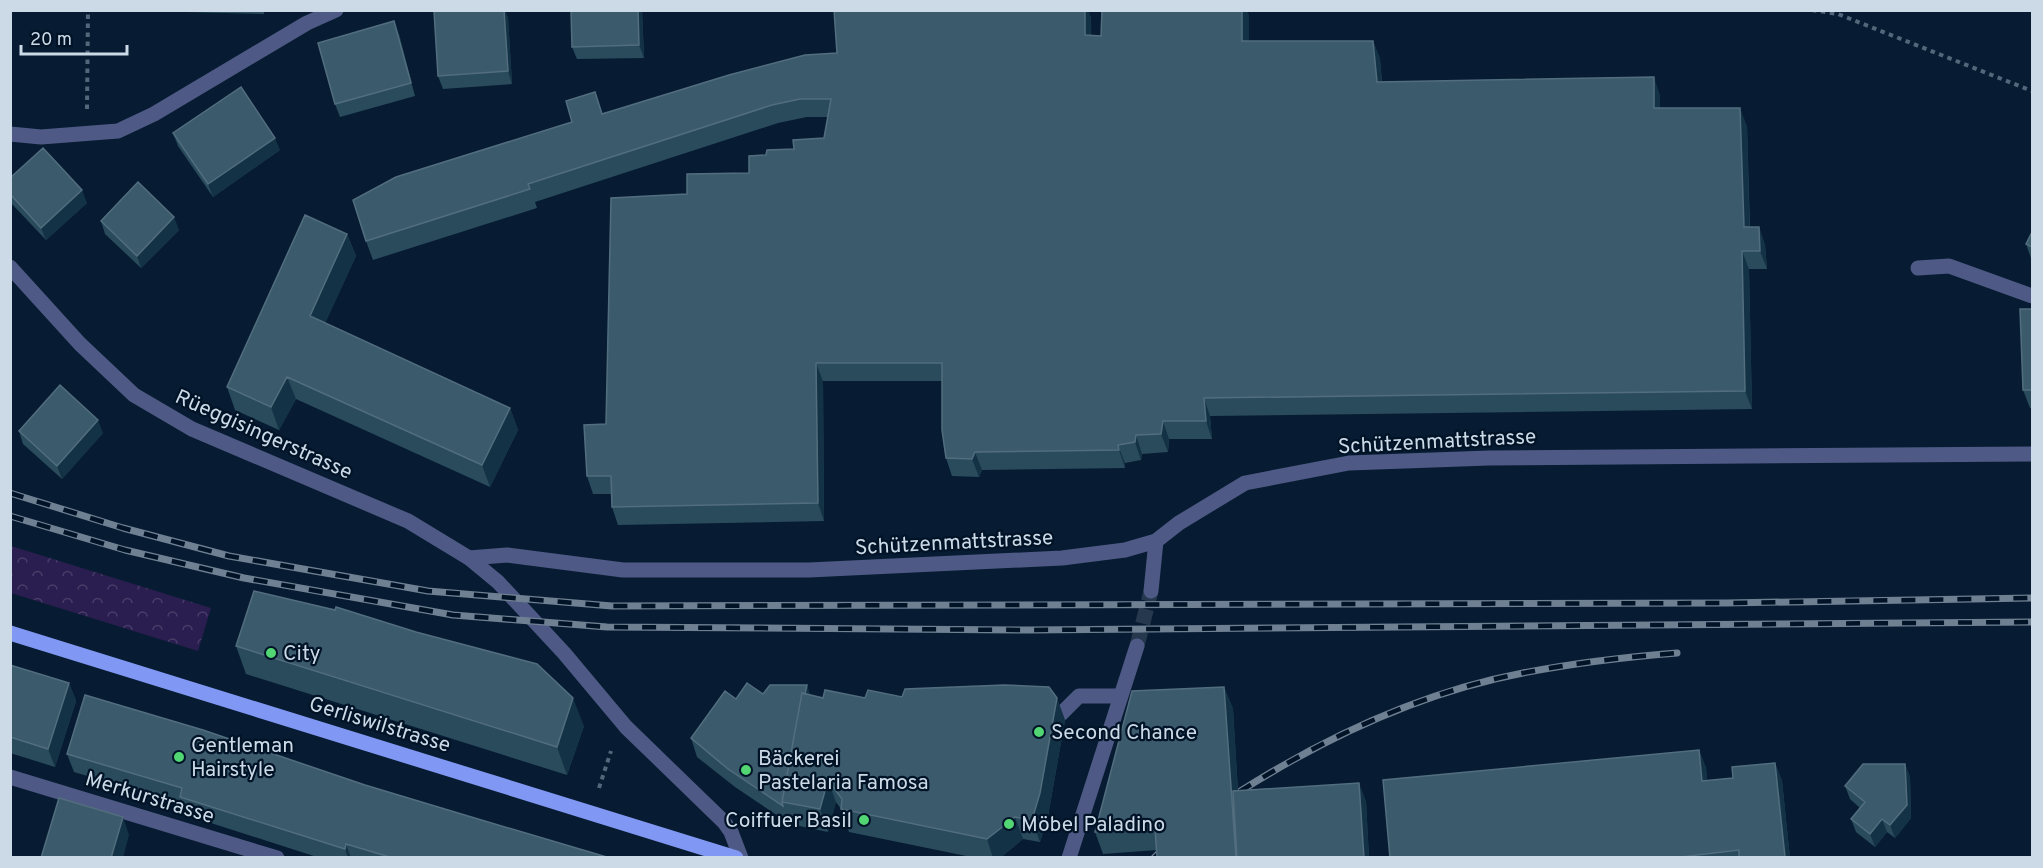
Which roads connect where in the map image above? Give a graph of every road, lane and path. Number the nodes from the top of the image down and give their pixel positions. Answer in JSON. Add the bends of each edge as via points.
{"nodes":[{"id":1,"x":88,"y":10,"type":"edge"},
{"id":2,"x":1812,"y":10,"type":"edge"},
{"id":3,"x":330,"y":12,"type":"edge"},
{"id":4,"x":2032,"y":91,"type":"edge"},
{"id":5,"x":87,"y":133,"type":"junction"},
{"id":6,"x":10,"y":134,"type":"edge"},
{"id":7,"x":10,"y":267,"type":"edge"},
{"id":8,"x":1918,"y":268,"type":"dead end"},
{"id":9,"x":2032,"y":297,"type":"edge"},
{"id":10,"x":2032,"y":454,"type":"edge"},
{"id":11,"x":1156,"y":542,"type":"junction"},
{"id":12,"x":469,"y":558,"type":"junction"},
{"id":13,"x":1151,"y":591,"type":"tunnel mouth"},
{"id":14,"x":10,"y":633,"type":"edge"},
{"id":15,"x":1137,"y":646,"type":"tunnel mouth"},
{"id":16,"x":1120,"y":696,"type":"junction"},
{"id":17,"x":1061,"y":714,"type":"dead end"},
{"id":18,"x":611,"y":751,"type":"dead end"},
{"id":19,"x":10,"y":777,"type":"edge"},
{"id":20,"x":599,"y":788,"type":"dead end"},
{"id":21,"x":277,"y":858,"type":"edge"},
{"id":22,"x":736,"y":858,"type":"edge"},
{"id":23,"x":741,"y":858,"type":"edge"},
{"id":24,"x":1069,"y":858,"type":"edge"}],
"edges":[{"from":1,"to":5,"type":"path"},
{"from":2,"to":4,"type":"path","via":[[1838,14]]},
{"from":3,"to":5,"type":"street","via":[[154,114],[118,131]]},
{"from":5,"to":6,"type":"street","via":[[41,137]]},
{"from":7,"to":12,"type":"street","name":"Rüeggisingerstrasse","via":[[80,344],[134,395],[192,429],[408,521]]},
{"from":8,"to":9,"type":"street","via":[[1949,266]]},
{"from":10,"to":11,"type":"street","name":"Schützenmattstrasse","via":[[1489,458],[1349,463],[1245,483],[1179,523]]},
{"from":11,"to":12,"type":"street","name":"Schützenmattstrasse","via":[[1062,558],[809,570],[623,570],[507,555]]},
{"from":11,"to":13,"type":"street"},
{"from":12,"to":23,"type":"street","name":"Rüeggisingerstrasse","via":[[498,582],[564,652],[626,728],[724,822]]},
{"from":14,"to":22,"type":"main road","name":"Gerliswilstrasse"},
{"from":15,"to":16,"type":"street"},
{"from":16,"to":17,"type":"street","via":[[1079,696]]},
{"from":16,"to":24,"type":"street"},
{"from":18,"to":20,"type":"path"},
{"from":19,"to":21,"type":"street","name":"Merkurstrasse"}]}
